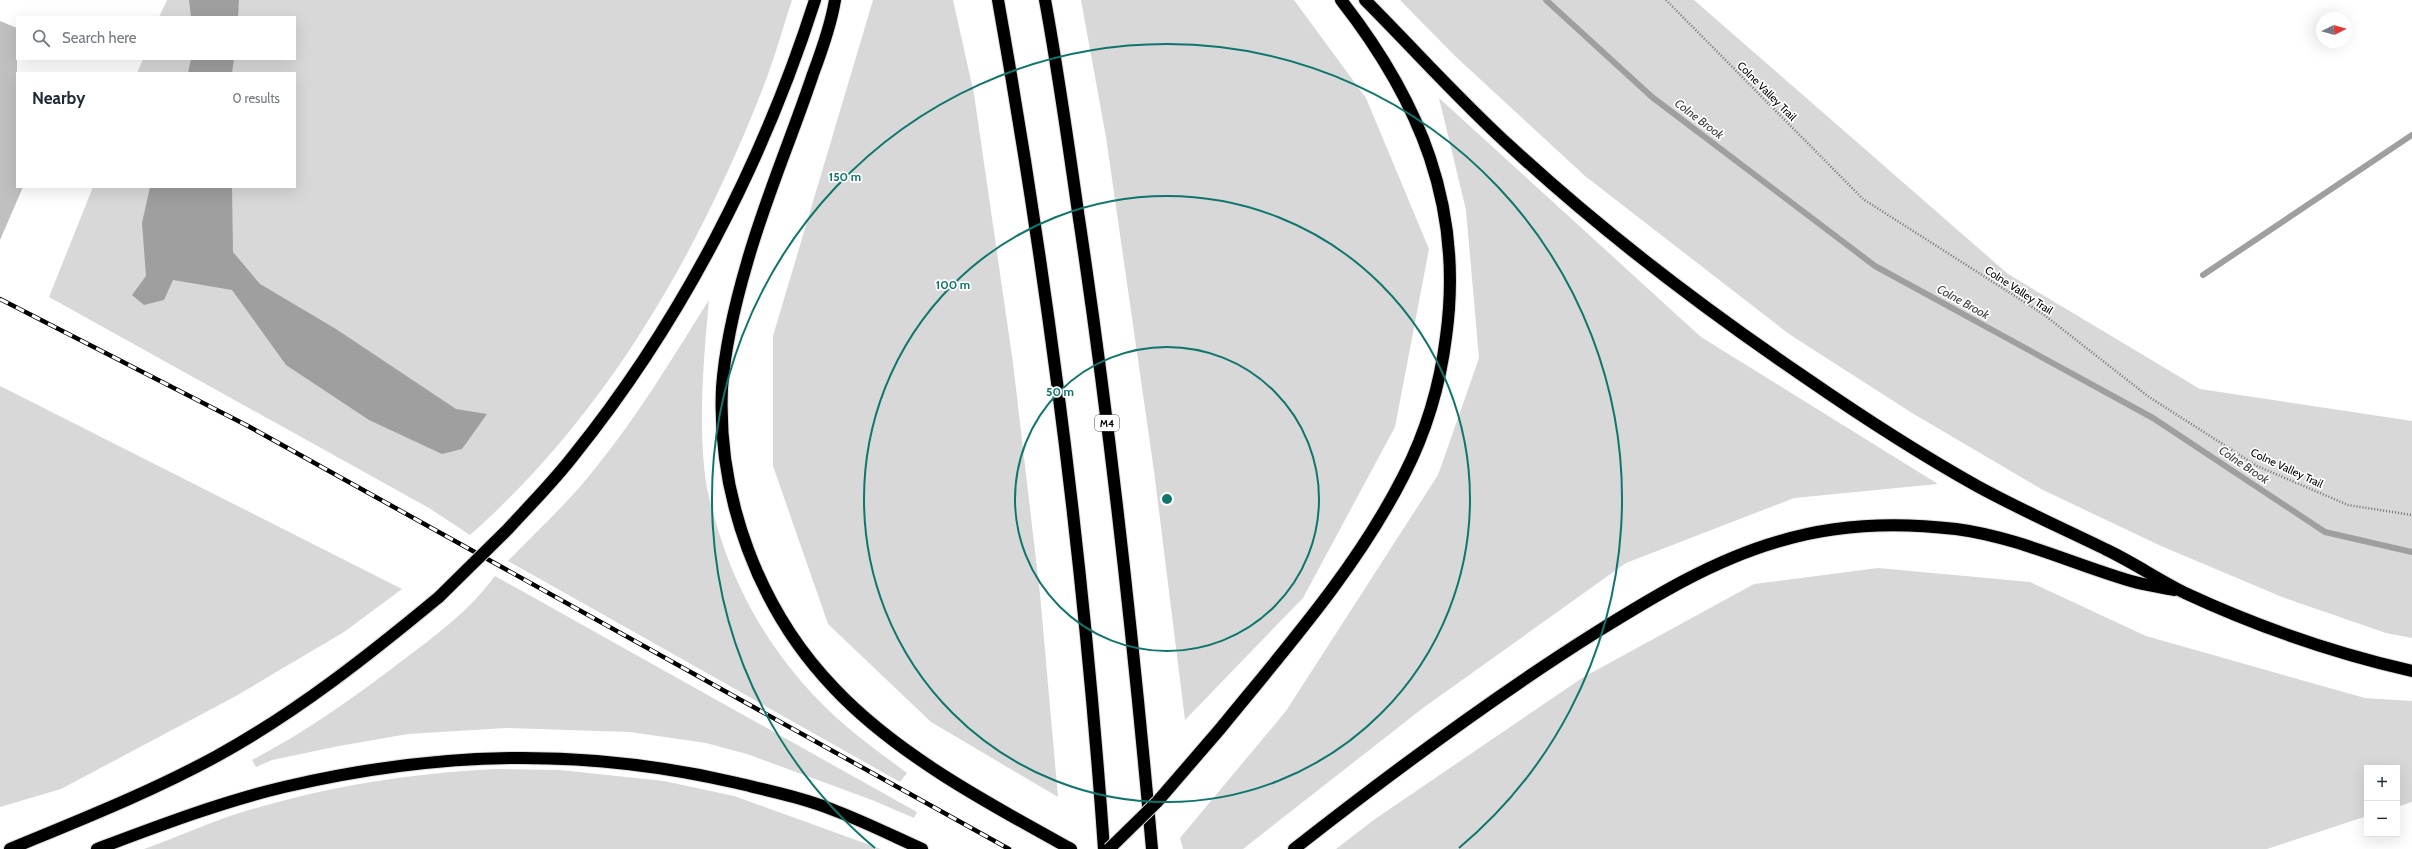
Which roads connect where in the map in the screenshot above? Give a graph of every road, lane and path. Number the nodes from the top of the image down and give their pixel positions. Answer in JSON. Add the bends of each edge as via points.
{"nodes":[{"id":1,"x":815,"y":0,"type":"edge"},
{"id":2,"x":835,"y":0,"type":"edge"},
{"id":3,"x":998,"y":0,"type":"edge"},
{"id":4,"x":1045,"y":0,"type":"edge"},
{"id":5,"x":1341,"y":0,"type":"edge"},
{"id":6,"x":1365,"y":0,"type":"edge"},
{"id":7,"x":1666,"y":0,"type":"edge"},
{"id":8,"x":2412,"y":515,"type":"edge"},
{"id":9,"x":2183,"y":591,"type":"junction"},
{"id":10,"x":2412,"y":671,"type":"edge"},
{"id":11,"x":10,"y":849,"type":"edge"},
{"id":12,"x":97,"y":849,"type":"edge"},
{"id":13,"x":922,"y":849,"type":"edge"},
{"id":14,"x":1071,"y":849,"type":"edge"},
{"id":15,"x":1104,"y":849,"type":"edge"},
{"id":16,"x":1109,"y":849,"type":"edge"},
{"id":17,"x":1152,"y":849,"type":"edge"},
{"id":18,"x":1294,"y":849,"type":"edge"}],
"edges":[{"from":1,"to":11,"type":"highway","bridge":true,"via":[[769,124],[742,184],[679,302],[651,348],[574,455],[508,529],[439,597],[364,659],[315,694],[218,756],[125,802]]},
{"from":2,"to":14,"type":"highway","via":[[825,40],[748,259],[731,324],[723,381],[722,418],[727,474],[736,513],[756,569],[776,610],[793,638],[835,689],[873,724],[911,753]]},
{"from":3,"to":15,"type":"highway","via":[[1028,184],[1064,447],[1080,586]]},
{"from":4,"to":17,"type":"highway","number":"M4","via":[[1104,397],[1124,563]]},
{"from":5,"to":16,"type":"highway","bridge":true,"via":[[1369,38],[1404,95],[1420,128],[1438,179],[1449,237],[1451,274],[1450,311],[1444,357],[1423,431],[1405,474],[1391,500],[1318,610],[1220,729],[1156,802]]},
{"from":6,"to":9,"type":"highway","via":[[1511,148],[1664,276],[1757,345],[1899,440],[1978,486]]},
{"from":7,"to":8,"type":"path","name":"Colne Valley Trail","via":[[1863,199],[2043,314],[2149,397],[2258,466],[2348,505]]},
{"from":9,"to":10,"type":"highway","via":[[2251,621],[2316,645]]},
{"from":9,"to":18,"type":"highway","via":[[2132,582],[2027,546],[1957,529],[1888,525],[1852,527],[1782,540],[1719,564],[1678,584],[1559,656],[1469,717]]},
{"from":12,"to":13,"type":"highway","via":[[198,813],[282,788],[390,766],[449,759],[508,757],[593,760],[698,774],[784,794],[835,810]]}]}
